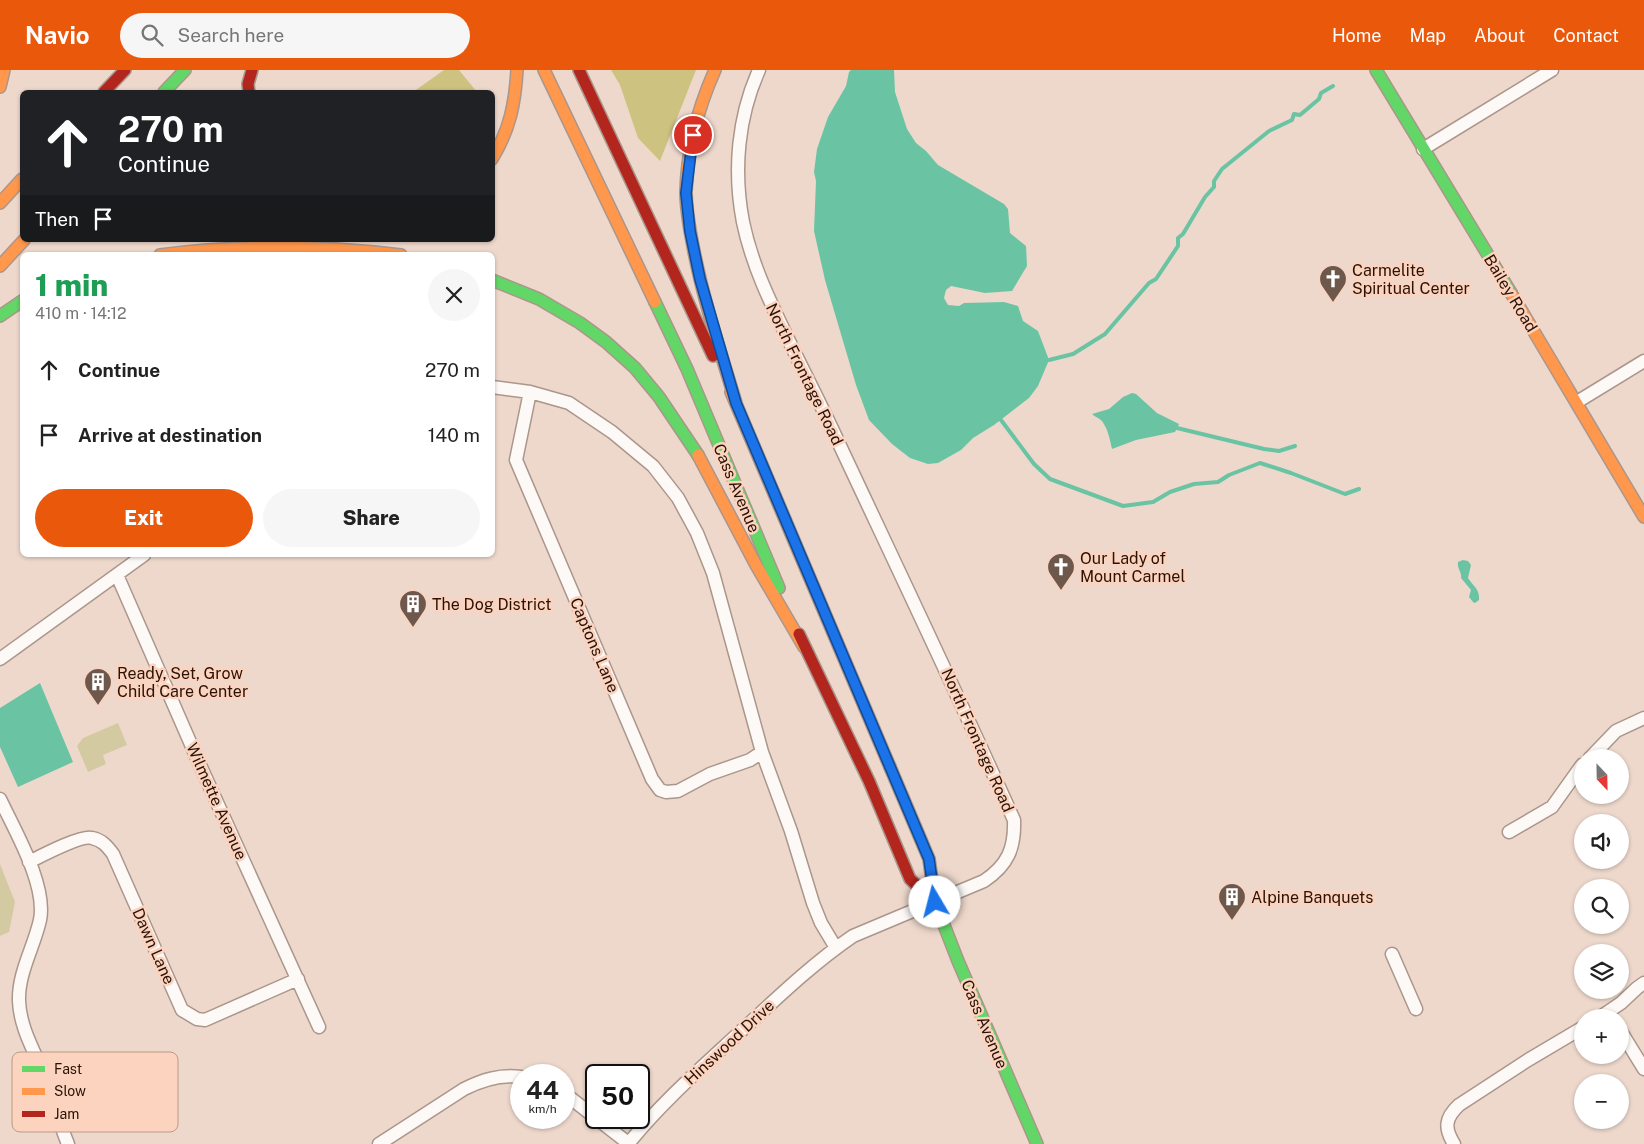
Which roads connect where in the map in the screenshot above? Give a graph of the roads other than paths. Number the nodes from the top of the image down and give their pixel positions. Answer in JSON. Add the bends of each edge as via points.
{"nodes":[{"id":1,"x":4,"y":70,"type":"edge"},
{"id":2,"x":125,"y":70,"type":"edge"},
{"id":3,"x":185,"y":70,"type":"edge"},
{"id":4,"x":252,"y":70,"type":"edge"},
{"id":5,"x":517,"y":70,"type":"edge"},
{"id":6,"x":544,"y":70,"type":"edge"},
{"id":7,"x":578,"y":70,"type":"edge"},
{"id":8,"x":715,"y":70,"type":"edge"},
{"id":9,"x":759,"y":70,"type":"edge"},
{"id":10,"x":1376,"y":70,"type":"edge"},
{"id":11,"x":1552,"y":70,"type":"edge"},
{"id":12,"x":0,"y":87,"type":"edge"},
{"id":13,"x":106,"y":90,"type":"edge"},
{"id":14,"x":166,"y":90,"type":"edge"},
{"id":15,"x":249,"y":90,"type":"edge"},
{"id":16,"x":1423,"y":149,"type":"junction"},
{"id":17,"x":495,"y":154,"type":"edge"},
{"id":18,"x":20,"y":181,"type":"edge"},
{"id":19,"x":0,"y":203,"type":"edge"},
{"id":20,"x":22,"y":242,"type":"edge"},
{"id":21,"x":178,"y":252,"type":"edge"},
{"id":22,"x":377,"y":252,"type":"edge"},
{"id":23,"x":0,"y":266,"type":"edge"},
{"id":24,"x":495,"y":281,"type":"edge"},
{"id":25,"x":20,"y":302,"type":"edge"},
{"id":26,"x":0,"y":316,"type":"edge"},
{"id":27,"x":1644,"y":361,"type":"edge"},
{"id":28,"x":495,"y":387,"type":"edge"},
{"id":29,"x":530,"y":392,"type":"junction"},
{"id":30,"x":1577,"y":402,"type":"junction"},
{"id":31,"x":736,"y":403,"type":"junction"},
{"id":32,"x":1644,"y":517,"type":"edge"},
{"id":33,"x":141,"y":557,"type":"edge"},
{"id":34,"x":117,"y":575,"type":"junction"},
{"id":35,"x":804,"y":647,"type":"junction"},
{"id":36,"x":0,"y":659,"type":"edge"},
{"id":37,"x":1644,"y":718,"type":"edge"},
{"id":38,"x":1599,"y":749,"type":"edge"},
{"id":39,"x":762,"y":752,"type":"junction"},
{"id":40,"x":1574,"y":776,"type":"edge"},
{"id":41,"x":0,"y":799,"type":"edge"},
{"id":42,"x":1509,"y":832,"type":"dead end"},
{"id":43,"x":29,"y":862,"type":"junction"},
{"id":44,"x":935,"y":902,"type":"junction"},
{"id":45,"x":836,"y":948,"type":"junction"},
{"id":46,"x":1392,"y":954,"type":"dead end"},
{"id":47,"x":298,"y":979,"type":"junction"},
{"id":48,"x":1644,"y":983,"type":"edge"},
{"id":49,"x":1416,"y":1009,"type":"dead end"},
{"id":50,"x":1614,"y":1009,"type":"edge"},
{"id":51,"x":319,"y":1027,"type":"dead end"},
{"id":52,"x":1574,"y":1033,"type":"edge"},
{"id":53,"x":1629,"y":1045,"type":"edge"},
{"id":54,"x":35,"y":1052,"type":"edge"},
{"id":55,"x":1644,"y":1069,"type":"edge"},
{"id":56,"x":510,"y":1076,"type":"edge"},
{"id":57,"x":575,"y":1102,"type":"edge"},
{"id":58,"x":64,"y":1132,"type":"edge"},
{"id":59,"x":68,"y":1144,"type":"edge"},
{"id":60,"x":379,"y":1144,"type":"edge"},
{"id":61,"x":628,"y":1144,"type":"edge"},
{"id":62,"x":1037,"y":1144,"type":"edge"},
{"id":63,"x":1454,"y":1144,"type":"edge"}],
"edges":[{"from":1,"to":12,"type":"main road"},
{"from":2,"to":13,"type":"main road"},
{"from":3,"to":14,"type":"main road"},
{"from":4,"to":15,"type":"main road"},
{"from":5,"to":17,"type":"main road","via":[[509,127]]},
{"from":6,"to":35,"type":"main road","name":"Cass Avenue","via":[[687,369]]},
{"from":7,"to":31,"type":"main road","name":"Cass Avenue"},
{"from":8,"to":31,"type":"main road","via":[[696,119],[686,193],[700,279]]},
{"from":9,"to":44,"type":"street","name":"North Frontage Road","via":[[742,119],[738,156],[743,221],[753,259],[771,305],[898,567],[1014,820],[1012,847],[996,873]]},
{"from":10,"to":16,"type":"main road","name":"Bailey Road"},
{"from":11,"to":16,"type":"street"},
{"from":16,"to":30,"type":"main road","name":"Bailey Road"},
{"from":18,"to":19,"type":"main road"},
{"from":20,"to":23,"type":"main road"},
{"from":21,"to":22,"type":"main road","via":[[281,246]]},
{"from":24,"to":35,"type":"main road","via":[[539,299],[580,323],[634,368],[659,397],[696,452]]},
{"from":25,"to":26,"type":"main road"},
{"from":27,"to":30,"type":"street"},
{"from":28,"to":29,"type":"street"},
{"from":29,"to":39,"type":"street","via":[[569,403],[612,432],[653,466],[678,498],[713,573]]},
{"from":29,"to":39,"type":"street","name":"Captons Lane","via":[[516,460],[652,779],[660,790],[678,790]]},
{"from":30,"to":32,"type":"main road","name":"Bailey Road"},
{"from":31,"to":44,"type":"main road","name":"Cass Avenue","via":[[929,859]]},
{"from":33,"to":34,"type":"street"},
{"from":34,"to":36,"type":"street"},
{"from":34,"to":47,"type":"street","name":"Wilmette Avenue"},
{"from":35,"to":44,"type":"main road","name":"Cass Avenue","via":[[869,781],[910,879]]},
{"from":37,"to":38,"type":"street","via":[[1616,731]]},
{"from":39,"to":45,"type":"street","via":[[813,903]]},
{"from":40,"to":42,"type":"street","via":[[1552,807]]},
{"from":41,"to":43,"type":"street"},
{"from":43,"to":47,"type":"street","name":"Dawn Lane","via":[[90,837],[106,844],[182,1010],[197,1019],[205,1020]]},
{"from":43,"to":54,"type":"street","via":[[38,888],[40,919],[20,982],[19,1001],[21,1019]]},
{"from":44,"to":45,"type":"street","name":"North Frontage Road","via":[[853,936]]},
{"from":44,"to":62,"type":"main road","name":"Cass Avenue"},
{"from":45,"to":61,"type":"street","name":"Hinswood Drive","via":[[782,993],[670,1097]]},
{"from":46,"to":49,"type":"street"},
{"from":47,"to":51,"type":"street","name":"Wilmette Avenue"},
{"from":48,"to":50,"type":"street"},
{"from":52,"to":63,"type":"street","via":[[1451,1112],[1448,1128]]},
{"from":53,"to":55,"type":"street"},
{"from":56,"to":60,"type":"street","via":[[478,1082]]},
{"from":57,"to":61,"type":"street"},
{"from":58,"to":59,"type":"street"}]}
